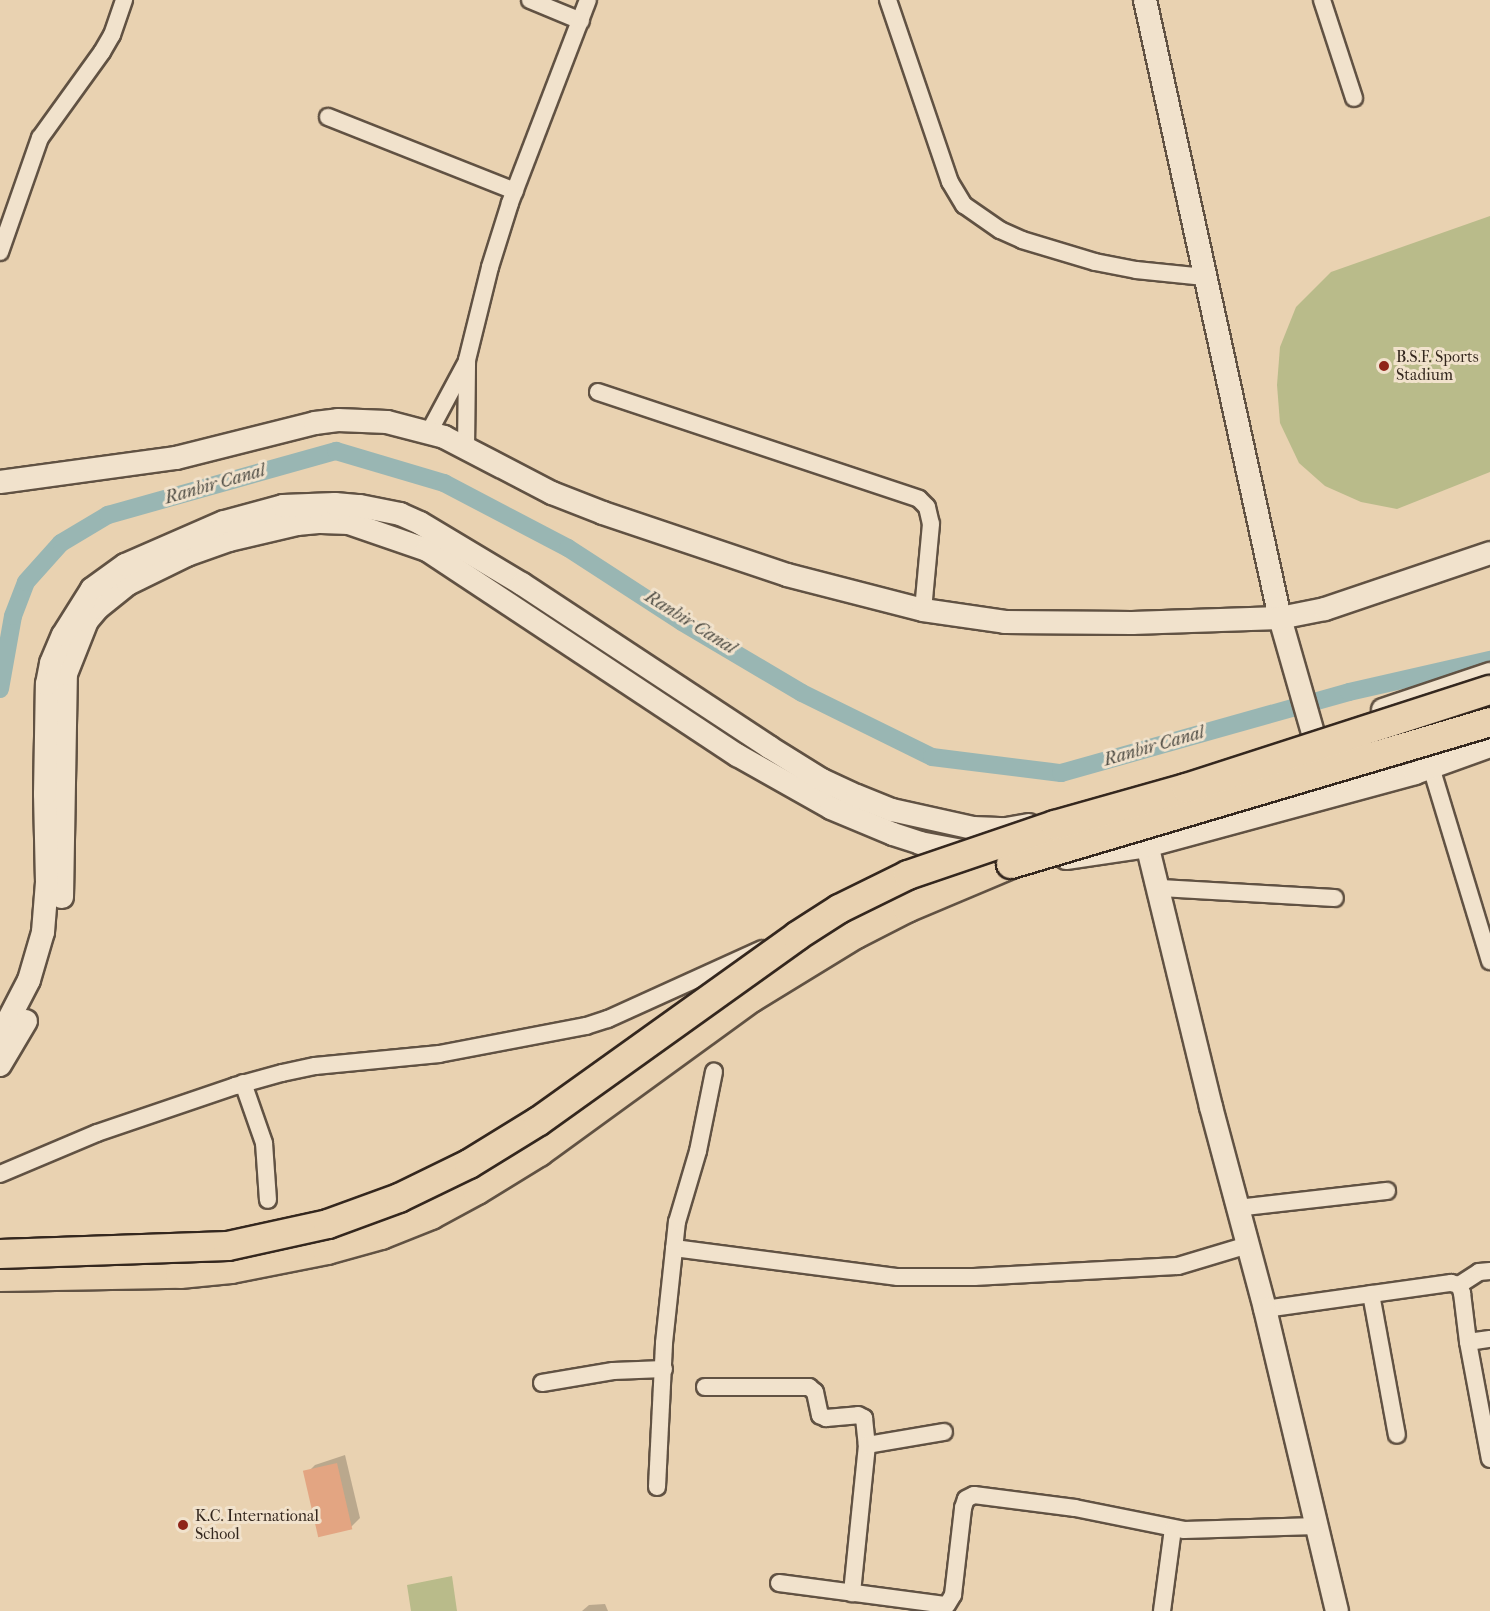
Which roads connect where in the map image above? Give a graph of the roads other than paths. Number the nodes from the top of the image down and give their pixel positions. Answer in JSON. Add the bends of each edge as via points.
{"nodes":[{"id":1,"x":124,"y":0,"type":"edge"},
{"id":2,"x":530,"y":0,"type":"edge"},
{"id":3,"x":588,"y":0,"type":"edge"},
{"id":4,"x":888,"y":0,"type":"edge"},
{"id":5,"x":1145,"y":0,"type":"edge"},
{"id":6,"x":1323,"y":0,"type":"edge"},
{"id":7,"x":581,"y":21,"type":"junction"},
{"id":8,"x":1354,"y":98,"type":"dead end"},
{"id":9,"x":328,"y":117,"type":"dead end"},
{"id":10,"x":515,"y":191,"type":"junction"},
{"id":11,"x":0,"y":252,"type":"edge"},
{"id":12,"x":1205,"y":277,"type":"junction"},
{"id":13,"x":467,"y":360,"type":"junction"},
{"id":14,"x":598,"y":392,"type":"dead end"},
{"id":15,"x":429,"y":432,"type":"junction"},
{"id":16,"x":466,"y":448,"type":"junction"},
{"id":17,"x":0,"y":482,"type":"edge"},
{"id":18,"x":1490,"y":553,"type":"edge"},
{"id":19,"x":923,"y":610,"type":"junction"},
{"id":20,"x":1280,"y":618,"type":"junction"},
{"id":21,"x":1490,"y":674,"type":"edge"},
{"id":22,"x":1490,"y":690,"type":"edge"},
{"id":23,"x":1490,"y":722,"type":"edge"},
{"id":24,"x":1312,"y":729,"type":"junction"},
{"id":25,"x":1490,"y":746,"type":"edge"},
{"id":26,"x":1431,"y":767,"type":"junction"},
{"id":27,"x":1136,"y":790,"type":"junction"},
{"id":28,"x":1028,"y":825,"type":"junction"},
{"id":29,"x":1147,"y":846,"type":"junction"},
{"id":30,"x":961,"y":851,"type":"junction"},
{"id":31,"x":1160,"y":888,"type":"junction"},
{"id":32,"x":1335,"y":898,"type":"dead end"},
{"id":33,"x":1489,"y":957,"type":"edge"},
{"id":34,"x":0,"y":1036,"type":"edge"},
{"id":35,"x":0,"y":1065,"type":"edge"},
{"id":36,"x":714,"y":1072,"type":"dead end"},
{"id":37,"x":243,"y":1083,"type":"junction"},
{"id":38,"x":0,"y":1174,"type":"edge"},
{"id":39,"x":1387,"y":1191,"type":"dead end"},
{"id":40,"x":268,"y":1200,"type":"dead end"},
{"id":41,"x":1237,"y":1208,"type":"junction"},
{"id":42,"x":1248,"y":1245,"type":"junction"},
{"id":43,"x":674,"y":1248,"type":"junction"},
{"id":44,"x":0,"y":1254,"type":"edge"},
{"id":45,"x":1490,"y":1271,"type":"edge"},
{"id":46,"x":0,"y":1277,"type":"edge"},
{"id":47,"x":1459,"y":1286,"type":"junction"},
{"id":48,"x":1371,"y":1294,"type":"junction"},
{"id":49,"x":1265,"y":1309,"type":"junction"},
{"id":50,"x":1490,"y":1339,"type":"edge"},
{"id":51,"x":1468,"y":1342,"type":"junction"},
{"id":52,"x":664,"y":1369,"type":"junction"},
{"id":53,"x":542,"y":1383,"type":"dead end"},
{"id":54,"x":705,"y":1387,"type":"dead end"},
{"id":55,"x":944,"y":1432,"type":"dead end"},
{"id":56,"x":1397,"y":1435,"type":"dead end"},
{"id":57,"x":867,"y":1445,"type":"junction"},
{"id":58,"x":1489,"y":1450,"type":"edge"},
{"id":59,"x":657,"y":1487,"type":"dead end"},
{"id":60,"x":1317,"y":1526,"type":"junction"},
{"id":61,"x":1173,"y":1529,"type":"junction"},
{"id":62,"x":779,"y":1583,"type":"dead end"},
{"id":63,"x":852,"y":1593,"type":"junction"},
{"id":64,"x":1162,"y":1611,"type":"edge"},
{"id":65,"x":1337,"y":1611,"type":"edge"}],
"edges":[{"from":1,"to":11,"type":"street","via":[[102,52],[40,138]]},
{"from":2,"to":7,"type":"street"},
{"from":3,"to":7,"type":"street"},
{"from":4,"to":12,"type":"street","via":[[950,182],[964,205],[1022,240],[1095,262]]},
{"from":5,"to":12,"type":"street"},
{"from":6,"to":8,"type":"street"},
{"from":7,"to":10,"type":"street"},
{"from":9,"to":10,"type":"street"},
{"from":10,"to":13,"type":"street","via":[[490,267]]},
{"from":12,"to":20,"type":"street"},
{"from":13,"to":15,"type":"street"},
{"from":13,"to":16,"type":"street"},
{"from":14,"to":19,"type":"street","via":[[919,499],[927,507],[931,524]]},
{"from":15,"to":16,"type":"street"},
{"from":15,"to":17,"type":"street","via":[[387,422],[339,420],[176,458]]},
{"from":16,"to":19,"type":"street","via":[[552,493],[603,513],[786,575]]},
{"from":18,"to":20,"type":"street","via":[[1325,609]]},
{"from":19,"to":20,"type":"street","via":[[1005,622]]},
{"from":20,"to":24,"type":"street"},
{"from":21,"to":24,"type":"street"},
{"from":22,"to":44,"type":"highway","bridge":true,"via":[[1186,788],[1055,825],[900,879],[839,909],[797,936],[539,1121],[453,1173],[399,1198],[328,1224],[228,1246]]},
{"from":23,"to":46,"type":"highway","bridge":true,"via":[[1011,864],[907,908],[751,998],[539,1152],[430,1215],[381,1235],[231,1269],[180,1274]]},
{"from":24,"to":27,"type":"street"},
{"from":25,"to":26,"type":"street"},
{"from":26,"to":29,"type":"street"},
{"from":26,"to":33,"type":"street"},
{"from":27,"to":28,"type":"street"},
{"from":27,"to":29,"type":"street"},
{"from":28,"to":30,"type":"street"},
{"from":28,"to":34,"type":"street","via":[[973,828],[892,810],[857,796],[822,780],[769,747],[522,584],[420,523],[400,514],[360,506],[283,506],[224,522],[125,565],[92,589],[63,634],[47,684],[47,882],[43,932],[29,980]]},
{"from":29,"to":30,"type":"street","via":[[1043,860]]},
{"from":29,"to":31,"type":"street"},
{"from":30,"to":35,"type":"street","via":[[920,843],[864,824],[778,780],[427,550],[349,523],[297,524],[229,540],[152,571],[111,596],[87,621],[66,674],[62,904],[53,953],[37,999]]},
{"from":30,"to":37,"type":"street","via":[[796,933],[608,1019],[561,1032],[439,1054],[315,1066]]},
{"from":31,"to":32,"type":"street"},
{"from":31,"to":41,"type":"street"},
{"from":36,"to":43,"type":"street","via":[[698,1151],[679,1212]]},
{"from":37,"to":38,"type":"street","via":[[97,1133]]},
{"from":37,"to":40,"type":"street","via":[[264,1143]]},
{"from":39,"to":41,"type":"street"},
{"from":41,"to":42,"type":"street"},
{"from":42,"to":43,"type":"street","via":[[1178,1266],[898,1277]]},
{"from":42,"to":49,"type":"street"},
{"from":43,"to":52,"type":"street"},
{"from":45,"to":47,"type":"street","via":[[1479,1272]]},
{"from":47,"to":48,"type":"street","via":[[1451,1283]]},
{"from":47,"to":51,"type":"street"},
{"from":48,"to":49,"type":"street"},
{"from":48,"to":56,"type":"street"},
{"from":49,"to":60,"type":"street"},
{"from":50,"to":51,"type":"street"},
{"from":51,"to":58,"type":"street"},
{"from":52,"to":53,"type":"street","via":[[613,1371]]},
{"from":52,"to":59,"type":"street"},
{"from":54,"to":57,"type":"street","via":[[809,1387],[815,1392],[820,1416],[864,1418]]},
{"from":55,"to":57,"type":"street"},
{"from":57,"to":63,"type":"street"},
{"from":60,"to":61,"type":"street"},
{"from":60,"to":65,"type":"street"},
{"from":61,"to":63,"type":"street","via":[[1074,1508],[974,1495],[963,1508],[953,1594],[947,1605]]},
{"from":61,"to":64,"type":"street"},
{"from":62,"to":63,"type":"street"}]}
